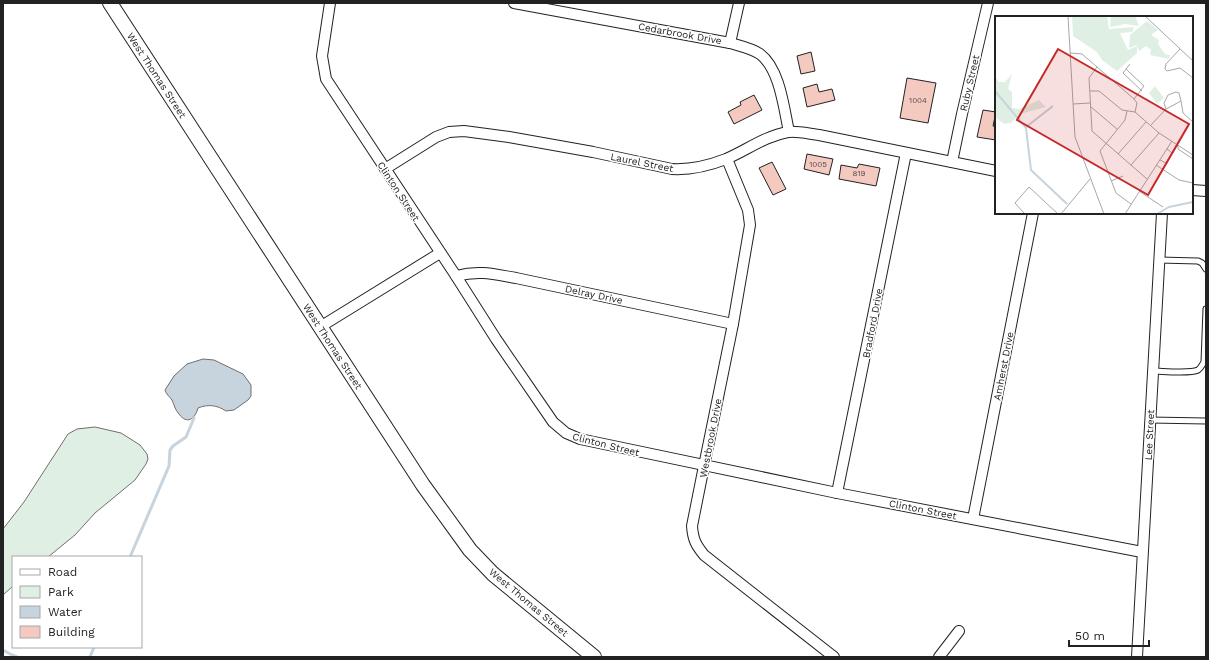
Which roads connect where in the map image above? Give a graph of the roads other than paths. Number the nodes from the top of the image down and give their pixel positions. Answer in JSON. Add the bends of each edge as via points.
{"nodes":[{"id":1,"x":110,"y":3,"type":"edge"},
{"id":2,"x":330,"y":3,"type":"edge"},
{"id":3,"x":514,"y":3,"type":"edge"},
{"id":4,"x":739,"y":3,"type":"edge"},
{"id":5,"x":988,"y":3,"type":"edge"},
{"id":6,"x":730,"y":43,"type":"junction"},
{"id":7,"x":789,"y":132,"type":"junction"},
{"id":8,"x":906,"y":153,"type":"junction"},
{"id":9,"x":727,"y":159,"type":"junction"},
{"id":10,"x":952,"y":162,"type":"junction"},
{"id":11,"x":385,"y":169,"type":"junction"},
{"id":12,"x":995,"y":171,"type":"edge"},
{"id":13,"x":1193,"y":190,"type":"edge"},
{"id":14,"x":1206,"y":191,"type":"edge"},
{"id":15,"x":1033,"y":214,"type":"edge"},
{"id":16,"x":1162,"y":214,"type":"edge"},
{"id":17,"x":440,"y":253,"type":"junction"},
{"id":18,"x":1159,"y":260,"type":"junction"},
{"id":19,"x":1206,"y":269,"type":"edge"},
{"id":20,"x":456,"y":276,"type":"junction"},
{"id":21,"x":1206,"y":309,"type":"edge"},
{"id":22,"x":733,"y":324,"type":"junction"},
{"id":23,"x":320,"y":327,"type":"junction"},
{"id":24,"x":1153,"y":370,"type":"junction"},
{"id":25,"x":1150,"y":420,"type":"junction"},
{"id":26,"x":1206,"y":421,"type":"edge"},
{"id":27,"x":704,"y":466,"type":"junction"},
{"id":28,"x":837,"y":493,"type":"junction"},
{"id":29,"x":973,"y":519,"type":"junction"},
{"id":30,"x":1142,"y":552,"type":"junction"},
{"id":31,"x":959,"y":631,"type":"dead end"},
{"id":32,"x":594,"y":657,"type":"edge"},
{"id":33,"x":834,"y":657,"type":"edge"},
{"id":34,"x":939,"y":657,"type":"edge"},
{"id":35,"x":1137,"y":657,"type":"edge"}],
"edges":[{"from":1,"to":23,"type":"street","name":"West Thomas Street"},
{"from":2,"to":11,"type":"street","name":"Clinton Street","via":[[322,56],[326,79]]},
{"from":3,"to":6,"type":"street","name":"Cedarbrook Drive"},
{"from":4,"to":6,"type":"street"},
{"from":5,"to":10,"type":"street","name":"Ruby Street"},
{"from":6,"to":7,"type":"street","name":"Cedarbrook Drive","via":[[751,49],[766,60],[779,85]]},
{"from":7,"to":8,"type":"street","name":"Laurel Street","via":[[819,135]]},
{"from":7,"to":9,"type":"street","name":"Laurel Street","via":[[766,139]]},
{"from":8,"to":10,"type":"street","name":"Laurel Street"},
{"from":8,"to":28,"type":"street","name":"Bradford Drive"},
{"from":9,"to":11,"type":"street","name":"Laurel Street","via":[[701,168],[672,169],[593,152],[464,131],[448,132],[436,137]]},
{"from":9,"to":22,"type":"street","name":"Westbrook Drive","via":[[748,210],[750,225]]},
{"from":10,"to":12,"type":"street","name":"Laurel Street"},
{"from":11,"to":17,"type":"street","name":"Clinton Street"},
{"from":13,"to":14,"type":"street"},
{"from":15,"to":29,"type":"street","name":"Amherst Drive"},
{"from":16,"to":18,"type":"street","name":"Lee Street"},
{"from":17,"to":20,"type":"street","name":"Clinton Street"},
{"from":17,"to":23,"type":"street"},
{"from":18,"to":19,"type":"lane","via":[[1198,261]]},
{"from":18,"to":24,"type":"street","name":"Lee Street"},
{"from":20,"to":22,"type":"street","name":"Delray Drive","via":[[482,272]]},
{"from":20,"to":27,"type":"street","name":"Clinton Street","via":[[553,422],[566,433],[580,439]]},
{"from":21,"to":24,"type":"lane","via":[[1202,366],[1190,372]]},
{"from":22,"to":27,"type":"street","name":"Westbrook Drive"},
{"from":23,"to":32,"type":"street","name":"West Thomas Street","via":[[470,550],[493,574]]},
{"from":24,"to":25,"type":"street","name":"Lee Street"},
{"from":25,"to":26,"type":"lane"},
{"from":25,"to":30,"type":"street","name":"Lee Street"},
{"from":27,"to":28,"type":"street","name":"Clinton Street"},
{"from":27,"to":33,"type":"street","name":"Westbrook Drive","via":[[692,526],[697,546],[704,555]]},
{"from":28,"to":29,"type":"street","name":"Clinton Street"},
{"from":29,"to":30,"type":"street","name":"Clinton Street"},
{"from":30,"to":35,"type":"street","name":"Lee Street"},
{"from":31,"to":34,"type":"street"}]}
